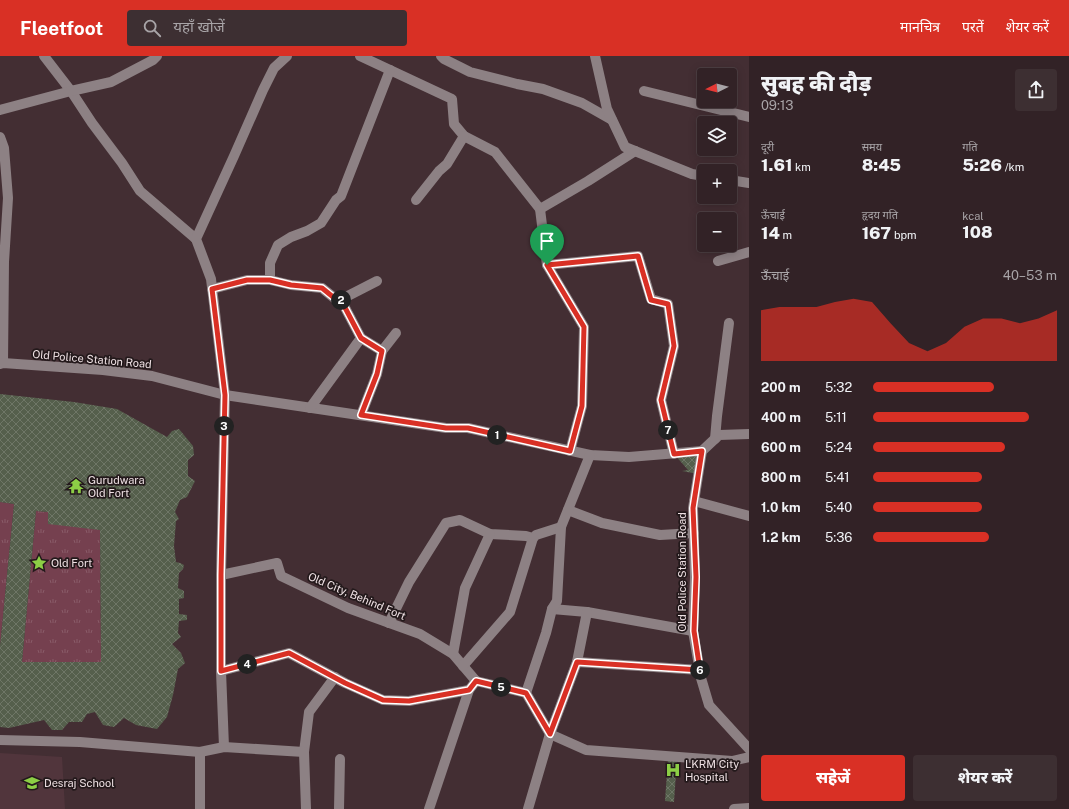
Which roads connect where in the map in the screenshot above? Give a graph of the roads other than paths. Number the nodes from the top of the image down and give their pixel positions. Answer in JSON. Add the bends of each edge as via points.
{"nodes":[{"id":1,"x":44,"y":56,"type":"edge"},
{"id":2,"x":157,"y":56,"type":"edge"},
{"id":3,"x":287,"y":56,"type":"edge"},
{"id":4,"x":360,"y":56,"type":"edge"},
{"id":5,"x":441,"y":56,"type":"edge"},
{"id":6,"x":595,"y":56,"type":"edge"},
{"id":7,"x":390,"y":70,"type":"junction"},
{"id":8,"x":71,"y":91,"type":"junction"},
{"id":9,"x":644,"y":91,"type":"dead end"},
{"id":10,"x":0,"y":110,"type":"edge"},
{"id":11,"x":749,"y":117,"type":"edge"},
{"id":12,"x":612,"y":120,"type":"junction"},
{"id":13,"x":464,"y":136,"type":"junction"},
{"id":14,"x":0,"y":137,"type":"edge"},
{"id":15,"x":635,"y":151,"type":"junction"},
{"id":16,"x":697,"y":175,"type":"edge"},
{"id":17,"x":737,"y":181,"type":"edge"},
{"id":18,"x":749,"y":183,"type":"edge"},
{"id":19,"x":416,"y":200,"type":"dead end"},
{"id":20,"x":540,"y":209,"type":"junction"},
{"id":21,"x":196,"y":239,"type":"junction"},
{"id":22,"x":749,"y":252,"type":"edge"},
{"id":23,"x":718,"y":261,"type":"dead end"},
{"id":24,"x":547,"y":265,"type":"junction"},
{"id":25,"x":270,"y":280,"type":"junction"},
{"id":26,"x":377,"y":281,"type":"dead end"},
{"id":27,"x":212,"y":289,"type":"junction"},
{"id":28,"x":341,"y":300,"type":"junction"},
{"id":29,"x":729,"y":323,"type":"dead end"},
{"id":30,"x":396,"y":333,"type":"dead end"},
{"id":31,"x":361,"y":338,"type":"junction"},
{"id":32,"x":382,"y":351,"type":"junction"},
{"id":33,"x":2,"y":364,"type":"edge"},
{"id":34,"x":225,"y":395,"type":"junction"},
{"id":35,"x":310,"y":408,"type":"junction"},
{"id":36,"x":361,"y":415,"type":"junction"},
{"id":37,"x":749,"y":434,"type":"edge"},
{"id":38,"x":715,"y":439,"type":"junction"},
{"id":39,"x":570,"y":451,"type":"junction"},
{"id":40,"x":702,"y":451,"type":"junction"},
{"id":41,"x":674,"y":454,"type":"junction"},
{"id":42,"x":590,"y":455,"type":"junction"},
{"id":43,"x":694,"y":501,"type":"junction"},
{"id":44,"x":568,"y":510,"type":"junction"},
{"id":45,"x":749,"y":516,"type":"edge"},
{"id":46,"x":561,"y":527,"type":"junction"},
{"id":47,"x":694,"y":533,"type":"junction"},
{"id":48,"x":490,"y":534,"type":"junction"},
{"id":49,"x":533,"y":538,"type":"junction"},
{"id":50,"x":221,"y":575,"type":"junction"},
{"id":51,"x":552,"y":608,"type":"junction"},
{"id":52,"x":587,"y":612,"type":"junction"},
{"id":53,"x":389,"y":623,"type":"junction"},
{"id":54,"x":694,"y":631,"type":"junction"},
{"id":55,"x":453,"y":654,"type":"junction"},
{"id":56,"x":577,"y":662,"type":"junction"},
{"id":57,"x":463,"y":666,"type":"junction"},
{"id":58,"x":700,"y":670,"type":"junction"},
{"id":59,"x":221,"y":671,"type":"junction"},
{"id":60,"x":335,"y":677,"type":"junction"},
{"id":61,"x":476,"y":681,"type":"junction"},
{"id":62,"x":469,"y":690,"type":"junction"},
{"id":63,"x":526,"y":693,"type":"junction"},
{"id":64,"x":550,"y":734,"type":"junction"},
{"id":65,"x":0,"y":740,"type":"edge"},
{"id":66,"x":224,"y":747,"type":"junction"},
{"id":67,"x":749,"y":749,"type":"edge"},
{"id":68,"x":200,"y":752,"type":"junction"},
{"id":69,"x":304,"y":752,"type":"junction"},
{"id":70,"x":749,"y":757,"type":"edge"},
{"id":71,"x":340,"y":759,"type":"dead end"},
{"id":72,"x":749,"y":808,"type":"edge"},
{"id":73,"x":200,"y":809,"type":"edge"},
{"id":74,"x":306,"y":809,"type":"edge"},
{"id":75,"x":339,"y":809,"type":"edge"},
{"id":76,"x":429,"y":809,"type":"edge"},
{"id":77,"x":528,"y":809,"type":"edge"},
{"id":78,"x":734,"y":809,"type":"edge"}],
"edges":[{"from":1,"to":8,"type":"street"},
{"from":2,"to":8,"type":"street","via":[[111,82]]},
{"from":3,"to":21,"type":"street","via":[[274,68],[263,90]]},
{"from":4,"to":7,"type":"street"},
{"from":5,"to":12,"type":"street","via":[[470,72],[543,89],[582,103]]},
{"from":6,"to":12,"type":"street","via":[[607,109]]},
{"from":7,"to":13,"type":"street","via":[[452,99],[454,124]]},
{"from":7,"to":25,"type":"street","via":[[341,196],[321,222],[278,245],[270,263]]},
{"from":8,"to":10,"type":"street"},
{"from":8,"to":21,"type":"street","via":[[140,191]]},
{"from":9,"to":11,"type":"street"},
{"from":12,"to":15,"type":"street","via":[[625,147]]},
{"from":13,"to":19,"type":"street","via":[[447,164]]},
{"from":13,"to":20,"type":"street","via":[[496,152]]},
{"from":14,"to":33,"type":"street","via":[[4,148],[8,198]]},
{"from":15,"to":16,"type":"street"},
{"from":15,"to":20,"type":"street"},
{"from":17,"to":18,"type":"street"},
{"from":20,"to":24,"type":"street"},
{"from":21,"to":27,"type":"street","via":[[211,279]]},
{"from":22,"to":23,"type":"street"},
{"from":24,"to":39,"type":"street","via":[[584,327],[582,406]]},
{"from":24,"to":41,"type":"street","via":[[638,256],[651,300],[668,304],[674,346],[661,400]]},
{"from":25,"to":27,"type":"street","via":[[247,280]]},
{"from":25,"to":28,"type":"street","via":[[322,288],[338,301]]},
{"from":26,"to":28,"type":"street"},
{"from":27,"to":34,"type":"street"},
{"from":28,"to":31,"type":"street"},
{"from":29,"to":38,"type":"street"},
{"from":30,"to":32,"type":"street"},
{"from":31,"to":32,"type":"street"},
{"from":31,"to":35,"type":"street"},
{"from":32,"to":36,"type":"street","via":[[377,374]]},
{"from":33,"to":34,"type":"street","name":"Old Police Station Road","via":[[103,370],[152,376]]},
{"from":34,"to":35,"type":"street","name":"Old Police Station Road"},
{"from":34,"to":50,"type":"street"},
{"from":35,"to":36,"type":"street","name":"Old Police Station Road"},
{"from":36,"to":39,"type":"street","name":"Old Police Station Road","via":[[446,428],[468,428]]},
{"from":37,"to":38,"type":"street","via":[[719,435]]},
{"from":38,"to":40,"type":"street"},
{"from":39,"to":42,"type":"street","name":"Old Police Station Road"},
{"from":40,"to":41,"type":"street","name":"Old Police Station Road"},
{"from":40,"to":43,"type":"street","name":"Old Police Station Road"},
{"from":41,"to":42,"type":"street","name":"Old Police Station Road","via":[[629,457]]},
{"from":42,"to":44,"type":"street"},
{"from":43,"to":45,"type":"street"},
{"from":43,"to":47,"type":"street","name":"Old Police Station Road"},
{"from":44,"to":46,"type":"street"},
{"from":44,"to":47,"type":"street","via":[[602,523],[660,535]]},
{"from":46,"to":49,"type":"street"},
{"from":46,"to":51,"type":"street","via":[[557,601]]},
{"from":47,"to":54,"type":"street","name":"Old Police Station Road"},
{"from":48,"to":49,"type":"street"},
{"from":48,"to":53,"type":"street","via":[[460,520],[446,523],[408,582]]},
{"from":48,"to":55,"type":"street","via":[[465,588]]},
{"from":49,"to":57,"type":"street","via":[[510,612]]},
{"from":50,"to":53,"type":"street","name":"Old City, Behind Fort","via":[[277,563],[281,576],[348,608]]},
{"from":50,"to":59,"type":"street"},
{"from":51,"to":52,"type":"street"},
{"from":51,"to":63,"type":"street"},
{"from":52,"to":54,"type":"street"},
{"from":52,"to":56,"type":"street"},
{"from":53,"to":55,"type":"street","name":"Old City, Behind Fort","via":[[420,634]]},
{"from":54,"to":58,"type":"street","name":"Old Police Station Road"},
{"from":55,"to":57,"type":"street","name":"Old City, Behind Fort"},
{"from":56,"to":58,"type":"street"},
{"from":56,"to":64,"type":"street"},
{"from":57,"to":61,"type":"street","name":"Old City, Behind Fort"},
{"from":58,"to":67,"type":"street","name":"Old Police Station Road","via":[[709,705]]},
{"from":59,"to":60,"type":"street","via":[[289,653]]},
{"from":59,"to":66,"type":"street"},
{"from":60,"to":62,"type":"street","via":[[383,700],[409,701]]},
{"from":60,"to":69,"type":"street","via":[[309,712]]},
{"from":61,"to":62,"type":"street"},
{"from":61,"to":63,"type":"street"},
{"from":62,"to":76,"type":"street"},
{"from":63,"to":64,"type":"street"},
{"from":64,"to":70,"type":"street","via":[[586,750],[732,760]]},
{"from":64,"to":77,"type":"street"},
{"from":65,"to":68,"type":"street","via":[[80,742]]},
{"from":66,"to":68,"type":"street"},
{"from":66,"to":69,"type":"street"},
{"from":68,"to":73,"type":"street"},
{"from":69,"to":74,"type":"street"},
{"from":71,"to":75,"type":"street"},
{"from":72,"to":78,"type":"street"}]}
